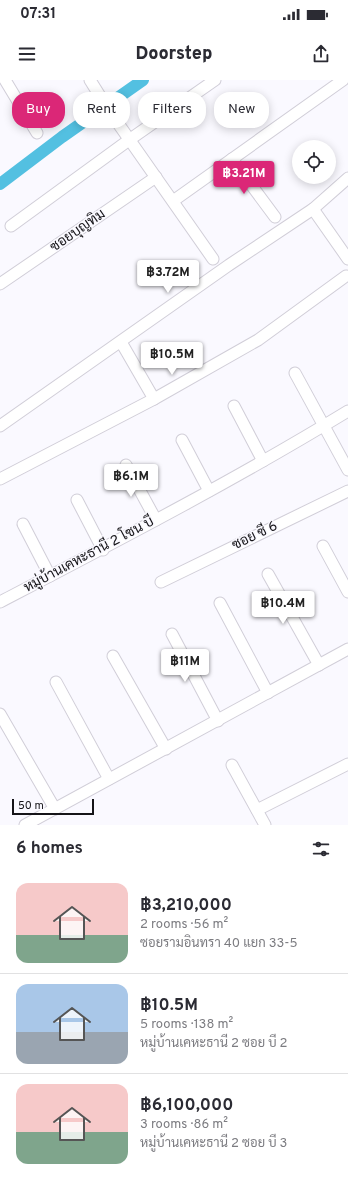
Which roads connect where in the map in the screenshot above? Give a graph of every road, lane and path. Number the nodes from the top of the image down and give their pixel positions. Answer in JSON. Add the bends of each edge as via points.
{"nodes":[{"id":1,"x":5,"y":80,"type":"edge"},
{"id":2,"x":90,"y":80,"type":"edge"},
{"id":3,"x":215,"y":80,"type":"edge"},
{"id":4,"x":343,"y":80,"type":"edge"},
{"id":5,"x":37,"y":133,"type":"dead end"},
{"id":6,"x":129,"y":140,"type":"junction"},
{"id":7,"x":232,"y":159,"type":"junction"},
{"id":8,"x":156,"y":177,"type":"junction"},
{"id":9,"x":348,"y":178,"type":"edge"},
{"id":10,"x":173,"y":201,"type":"junction"},
{"id":11,"x":313,"y":209,"type":"junction"},
{"id":12,"x":275,"y":217,"type":"dead end"},
{"id":13,"x":11,"y":226,"type":"dead end"},
{"id":14,"x":213,"y":259,"type":"dead end"},
{"id":15,"x":348,"y":260,"type":"edge"},
{"id":16,"x":347,"y":277,"type":"edge"},
{"id":17,"x":0,"y":284,"type":"edge"},
{"id":18,"x":121,"y":342,"type":"junction"},
{"id":19,"x":295,"y":373,"type":"dead end"},
{"id":20,"x":154,"y":399,"type":"junction"},
{"id":21,"x":234,"y":406,"type":"dead end"},
{"id":22,"x":348,"y":411,"type":"edge"},
{"id":23,"x":324,"y":425,"type":"junction"},
{"id":24,"x":0,"y":426,"type":"edge"},
{"id":25,"x":182,"y":440,"type":"dead end"},
{"id":26,"x":262,"y":461,"type":"junction"},
{"id":27,"x":126,"y":465,"type":"dead end"},
{"id":28,"x":348,"y":470,"type":"edge"},
{"id":29,"x":0,"y":479,"type":"edge"},
{"id":30,"x":348,"y":490,"type":"edge"},
{"id":31,"x":209,"y":491,"type":"junction"},
{"id":32,"x":77,"y":500,"type":"dead end"},
{"id":33,"x":156,"y":520,"type":"junction"},
{"id":34,"x":23,"y":524,"type":"dead end"},
{"id":35,"x":323,"y":546,"type":"dead end"},
{"id":36,"x":103,"y":550,"type":"junction"},
{"id":37,"x":268,"y":574,"type":"dead end"},
{"id":38,"x":50,"y":576,"type":"junction"},
{"id":39,"x":161,"y":582,"type":"dead end"},
{"id":40,"x":348,"y":592,"type":"edge"},
{"id":41,"x":0,"y":602,"type":"edge"},
{"id":42,"x":220,"y":603,"type":"dead end"},
{"id":43,"x":172,"y":634,"type":"dead end"},
{"id":44,"x":348,"y":649,"type":"edge"},
{"id":45,"x":113,"y":656,"type":"dead end"},
{"id":46,"x":319,"y":665,"type":"junction"},
{"id":47,"x":56,"y":682,"type":"dead end"},
{"id":48,"x":268,"y":693,"type":"junction"},
{"id":49,"x":0,"y":714,"type":"edge"},
{"id":50,"x":218,"y":721,"type":"junction"},
{"id":51,"x":166,"y":749,"type":"junction"},
{"id":52,"x":348,"y":764,"type":"edge"},
{"id":53,"x":232,"y":765,"type":"dead end"},
{"id":54,"x":109,"y":779,"type":"junction"},
{"id":55,"x":55,"y":809,"type":"junction"},
{"id":56,"x":257,"y":810,"type":"junction"},
{"id":57,"x":25,"y":825,"type":"edge"},
{"id":58,"x":265,"y":825,"type":"edge"}],
"edges":[{"from":1,"to":5,"type":"street"},
{"from":2,"to":6,"type":"street"},
{"from":3,"to":6,"type":"street"},
{"from":4,"to":7,"type":"street"},
{"from":6,"to":8,"type":"street"},
{"from":6,"to":13,"type":"street"},
{"from":7,"to":10,"type":"street"},
{"from":7,"to":12,"type":"street"},
{"from":8,"to":10,"type":"street"},
{"from":8,"to":17,"type":"street","name":"ซอยบุญทิม"},
{"from":9,"to":11,"type":"street"},
{"from":10,"to":14,"type":"street"},
{"from":11,"to":15,"type":"street"},
{"from":11,"to":18,"type":"street"},
{"from":15,"to":16,"type":"street","via":[[344,269]]},
{"from":16,"to":20,"type":"street","via":[[258,340]]},
{"from":18,"to":20,"type":"street"},
{"from":18,"to":24,"type":"street"},
{"from":19,"to":23,"type":"street"},
{"from":20,"to":29,"type":"street"},
{"from":21,"to":26,"type":"street"},
{"from":22,"to":23,"type":"street","name":"หมู่บ้านเคหะธานี 2 โซน บี"},
{"from":23,"to":26,"type":"street","name":"หมู่บ้านเคหะธานี 2 โซน บี"},
{"from":23,"to":28,"type":"street"},
{"from":25,"to":31,"type":"street"},
{"from":26,"to":31,"type":"street","name":"หมู่บ้านเคหะธานี 2 โซน บี"},
{"from":27,"to":33,"type":"street"},
{"from":30,"to":39,"type":"street","name":"ซอย ซี 6"},
{"from":31,"to":33,"type":"street","name":"หมู่บ้านเคหะธานี 2 โซน บี"},
{"from":32,"to":36,"type":"street"},
{"from":33,"to":36,"type":"street","name":"หมู่บ้านเคหะธานี 2 โซน บี"},
{"from":34,"to":38,"type":"street"},
{"from":35,"to":40,"type":"street"},
{"from":36,"to":38,"type":"street","name":"หมู่บ้านเคหะธานี 2 โซน บี"},
{"from":37,"to":46,"type":"street"},
{"from":38,"to":41,"type":"street","name":"หมู่บ้านเคหะธานี 2 โซน บี"},
{"from":42,"to":48,"type":"street"},
{"from":43,"to":50,"type":"street"},
{"from":44,"to":46,"type":"street"},
{"from":45,"to":51,"type":"street"},
{"from":46,"to":48,"type":"street"},
{"from":47,"to":54,"type":"street"},
{"from":48,"to":50,"type":"street"},
{"from":49,"to":55,"type":"street"},
{"from":50,"to":51,"type":"street"},
{"from":51,"to":54,"type":"street"},
{"from":52,"to":56,"type":"street"},
{"from":53,"to":56,"type":"street"},
{"from":54,"to":55,"type":"street"},
{"from":55,"to":57,"type":"street"},
{"from":56,"to":58,"type":"street"}]}
